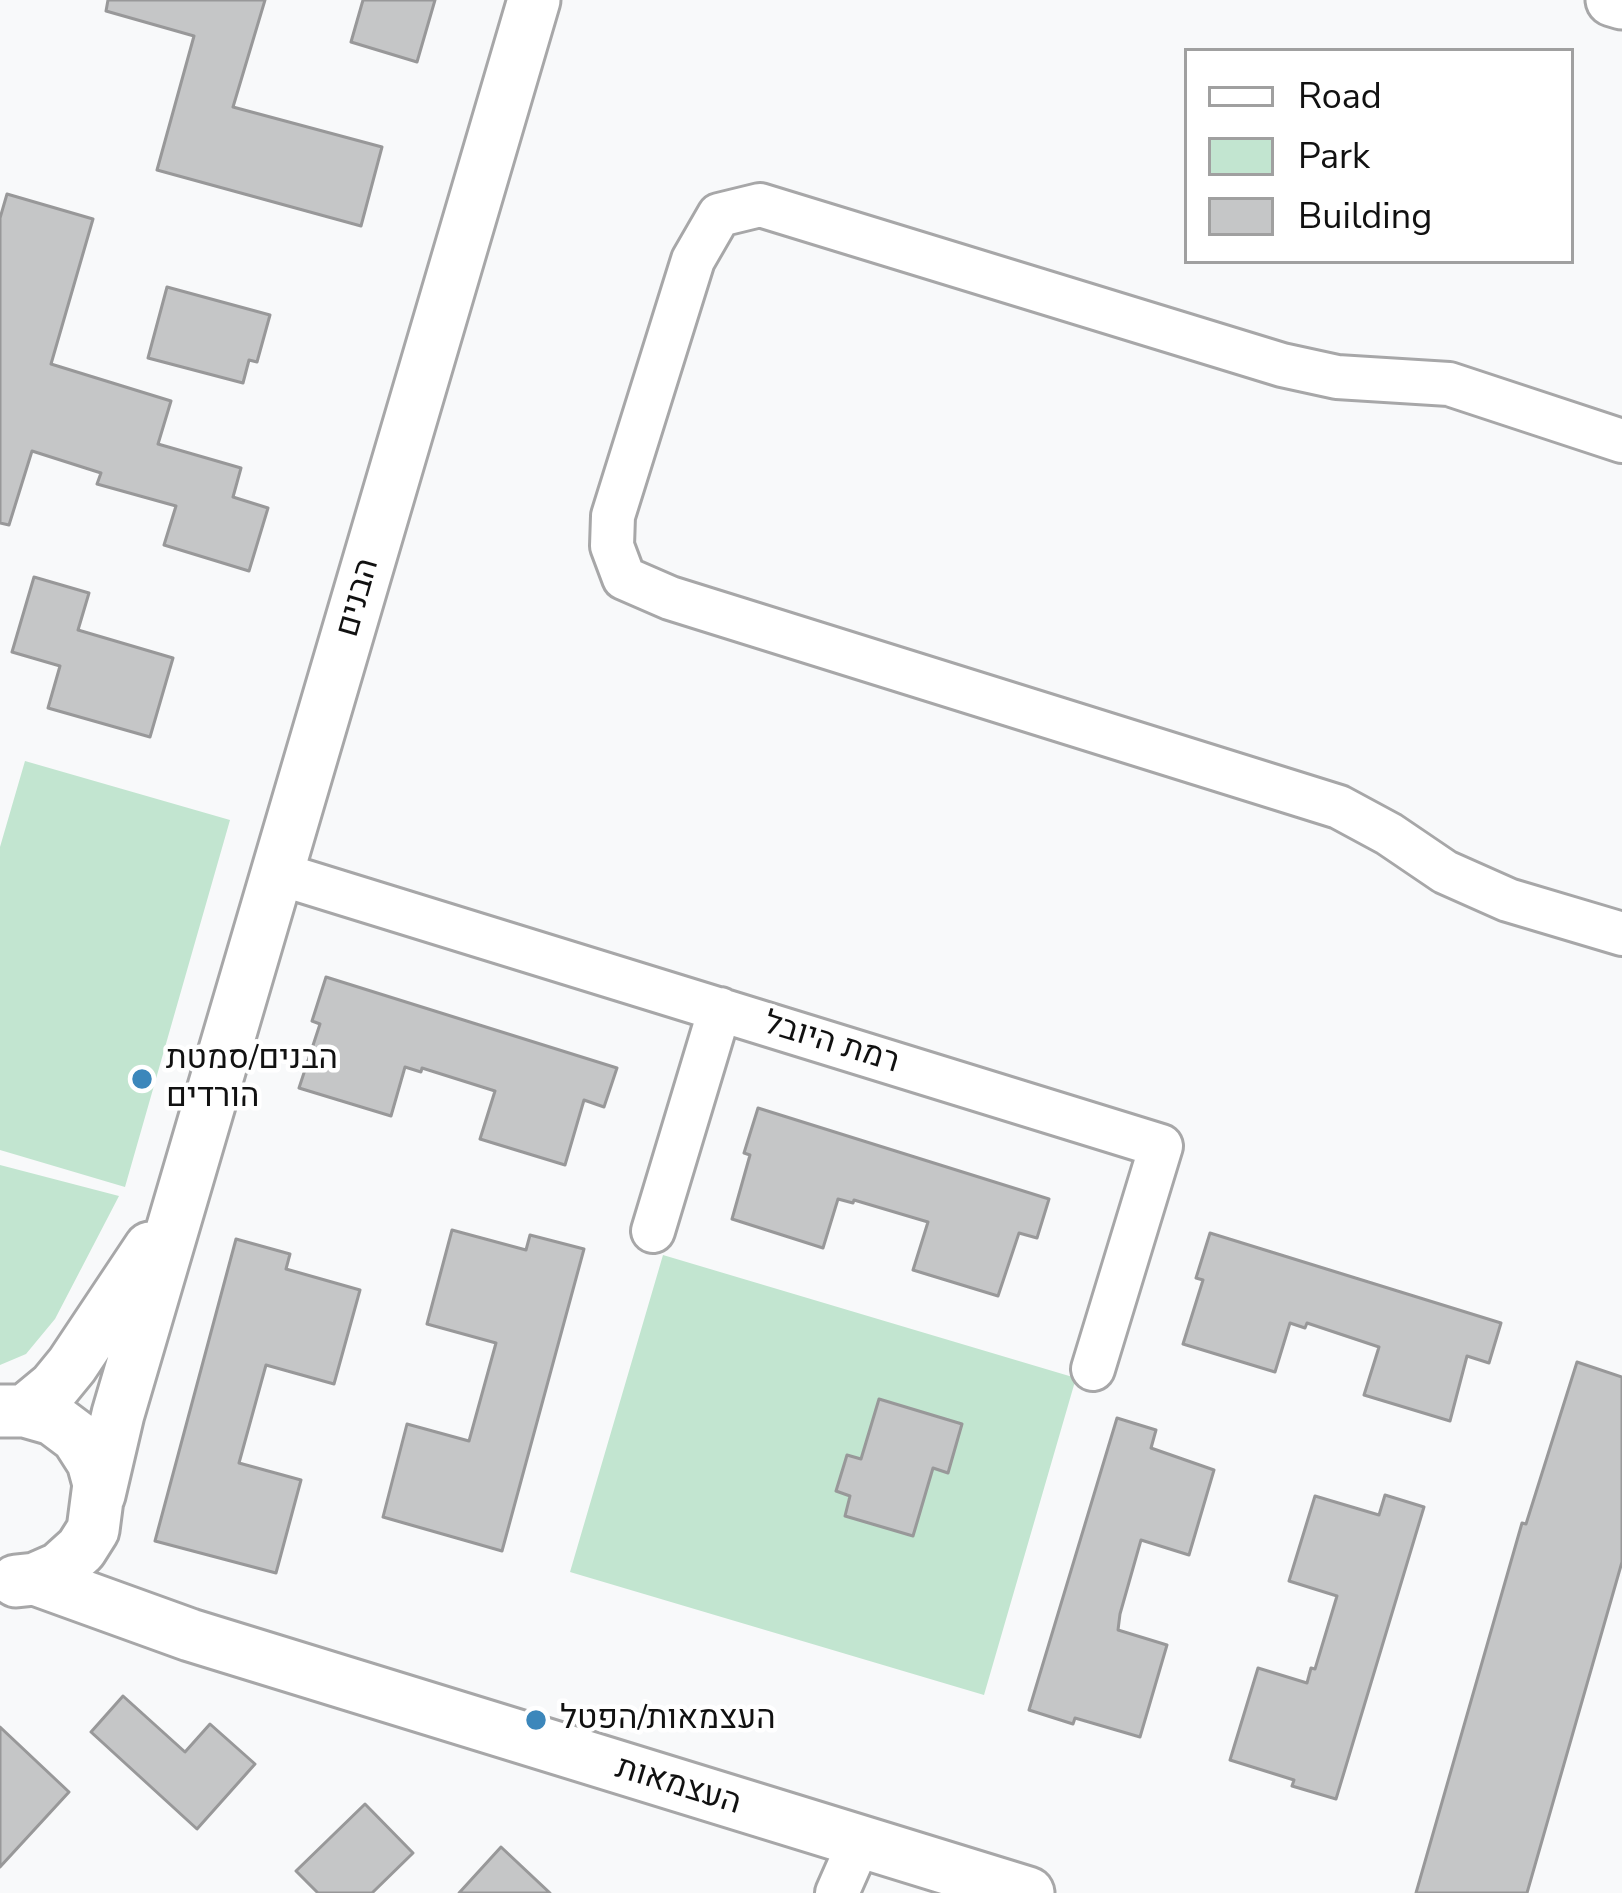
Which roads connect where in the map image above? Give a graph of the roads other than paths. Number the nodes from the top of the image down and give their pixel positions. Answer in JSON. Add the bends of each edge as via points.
{"nodes":[{"id":1,"x":534,"y":0,"type":"edge"},
{"id":2,"x":1612,"y":0,"type":"edge"},
{"id":3,"x":1622,"y":3,"type":"edge"},
{"id":4,"x":1622,"y":441,"type":"edge"},
{"id":5,"x":278,"y":873,"type":"junction"},
{"id":6,"x":1622,"y":934,"type":"edge"},
{"id":7,"x":720,"y":1010,"type":"junction"},
{"id":8,"x":182,"y":1197,"type":"junction"},
{"id":9,"x":653,"y":1231,"type":"dead end"},
{"id":10,"x":1093,"y":1369,"type":"dead end"},
{"id":11,"x":12,"y":1411,"type":"edge"},
{"id":12,"x":96,"y":1513,"type":"junction"},
{"id":13,"x":17,"y":1579,"type":"edge"},
{"id":14,"x":190,"y":1636,"type":"junction"},
{"id":15,"x":859,"y":1843,"type":"junction"},
{"id":16,"x":836,"y":1893,"type":"edge"},
{"id":17,"x":1028,"y":1893,"type":"edge"}],
"edges":[{"from":1,"to":5,"type":"street","name":"הבנים"},
{"from":2,"to":3,"type":"street"},
{"from":4,"to":6,"type":"street","via":[[1449,384],[1282,365],[760,206],[719,215],[693,260],[613,516],[612,546],[624,578],[670,598],[1339,807],[1445,872]]},
{"from":5,"to":7,"type":"street","name":"רמת היובל"},
{"from":5,"to":8,"type":"street","name":"הבנים"},
{"from":7,"to":9,"type":"street"},
{"from":7,"to":10,"type":"street","name":"רמת היובל","via":[[1161,1146]]},
{"from":8,"to":11,"type":"street","name":"הבנים","via":[[54,1387]]},
{"from":8,"to":12,"type":"street","name":"הבנים"},
{"from":11,"to":12,"type":"street","name":"העצמאות","via":[[53,1419],[77,1437],[93,1462]]},
{"from":12,"to":13,"type":"street","via":[[81,1550],[60,1568]]},
{"from":12,"to":14,"type":"street","name":"העצמאות","via":[[109,1564]]},
{"from":13,"to":14,"type":"street","name":"העצמאות"},
{"from":14,"to":15,"type":"street","name":"העצמאות"},
{"from":15,"to":16,"type":"street"},
{"from":15,"to":17,"type":"street","name":"העצמאות"}]}
